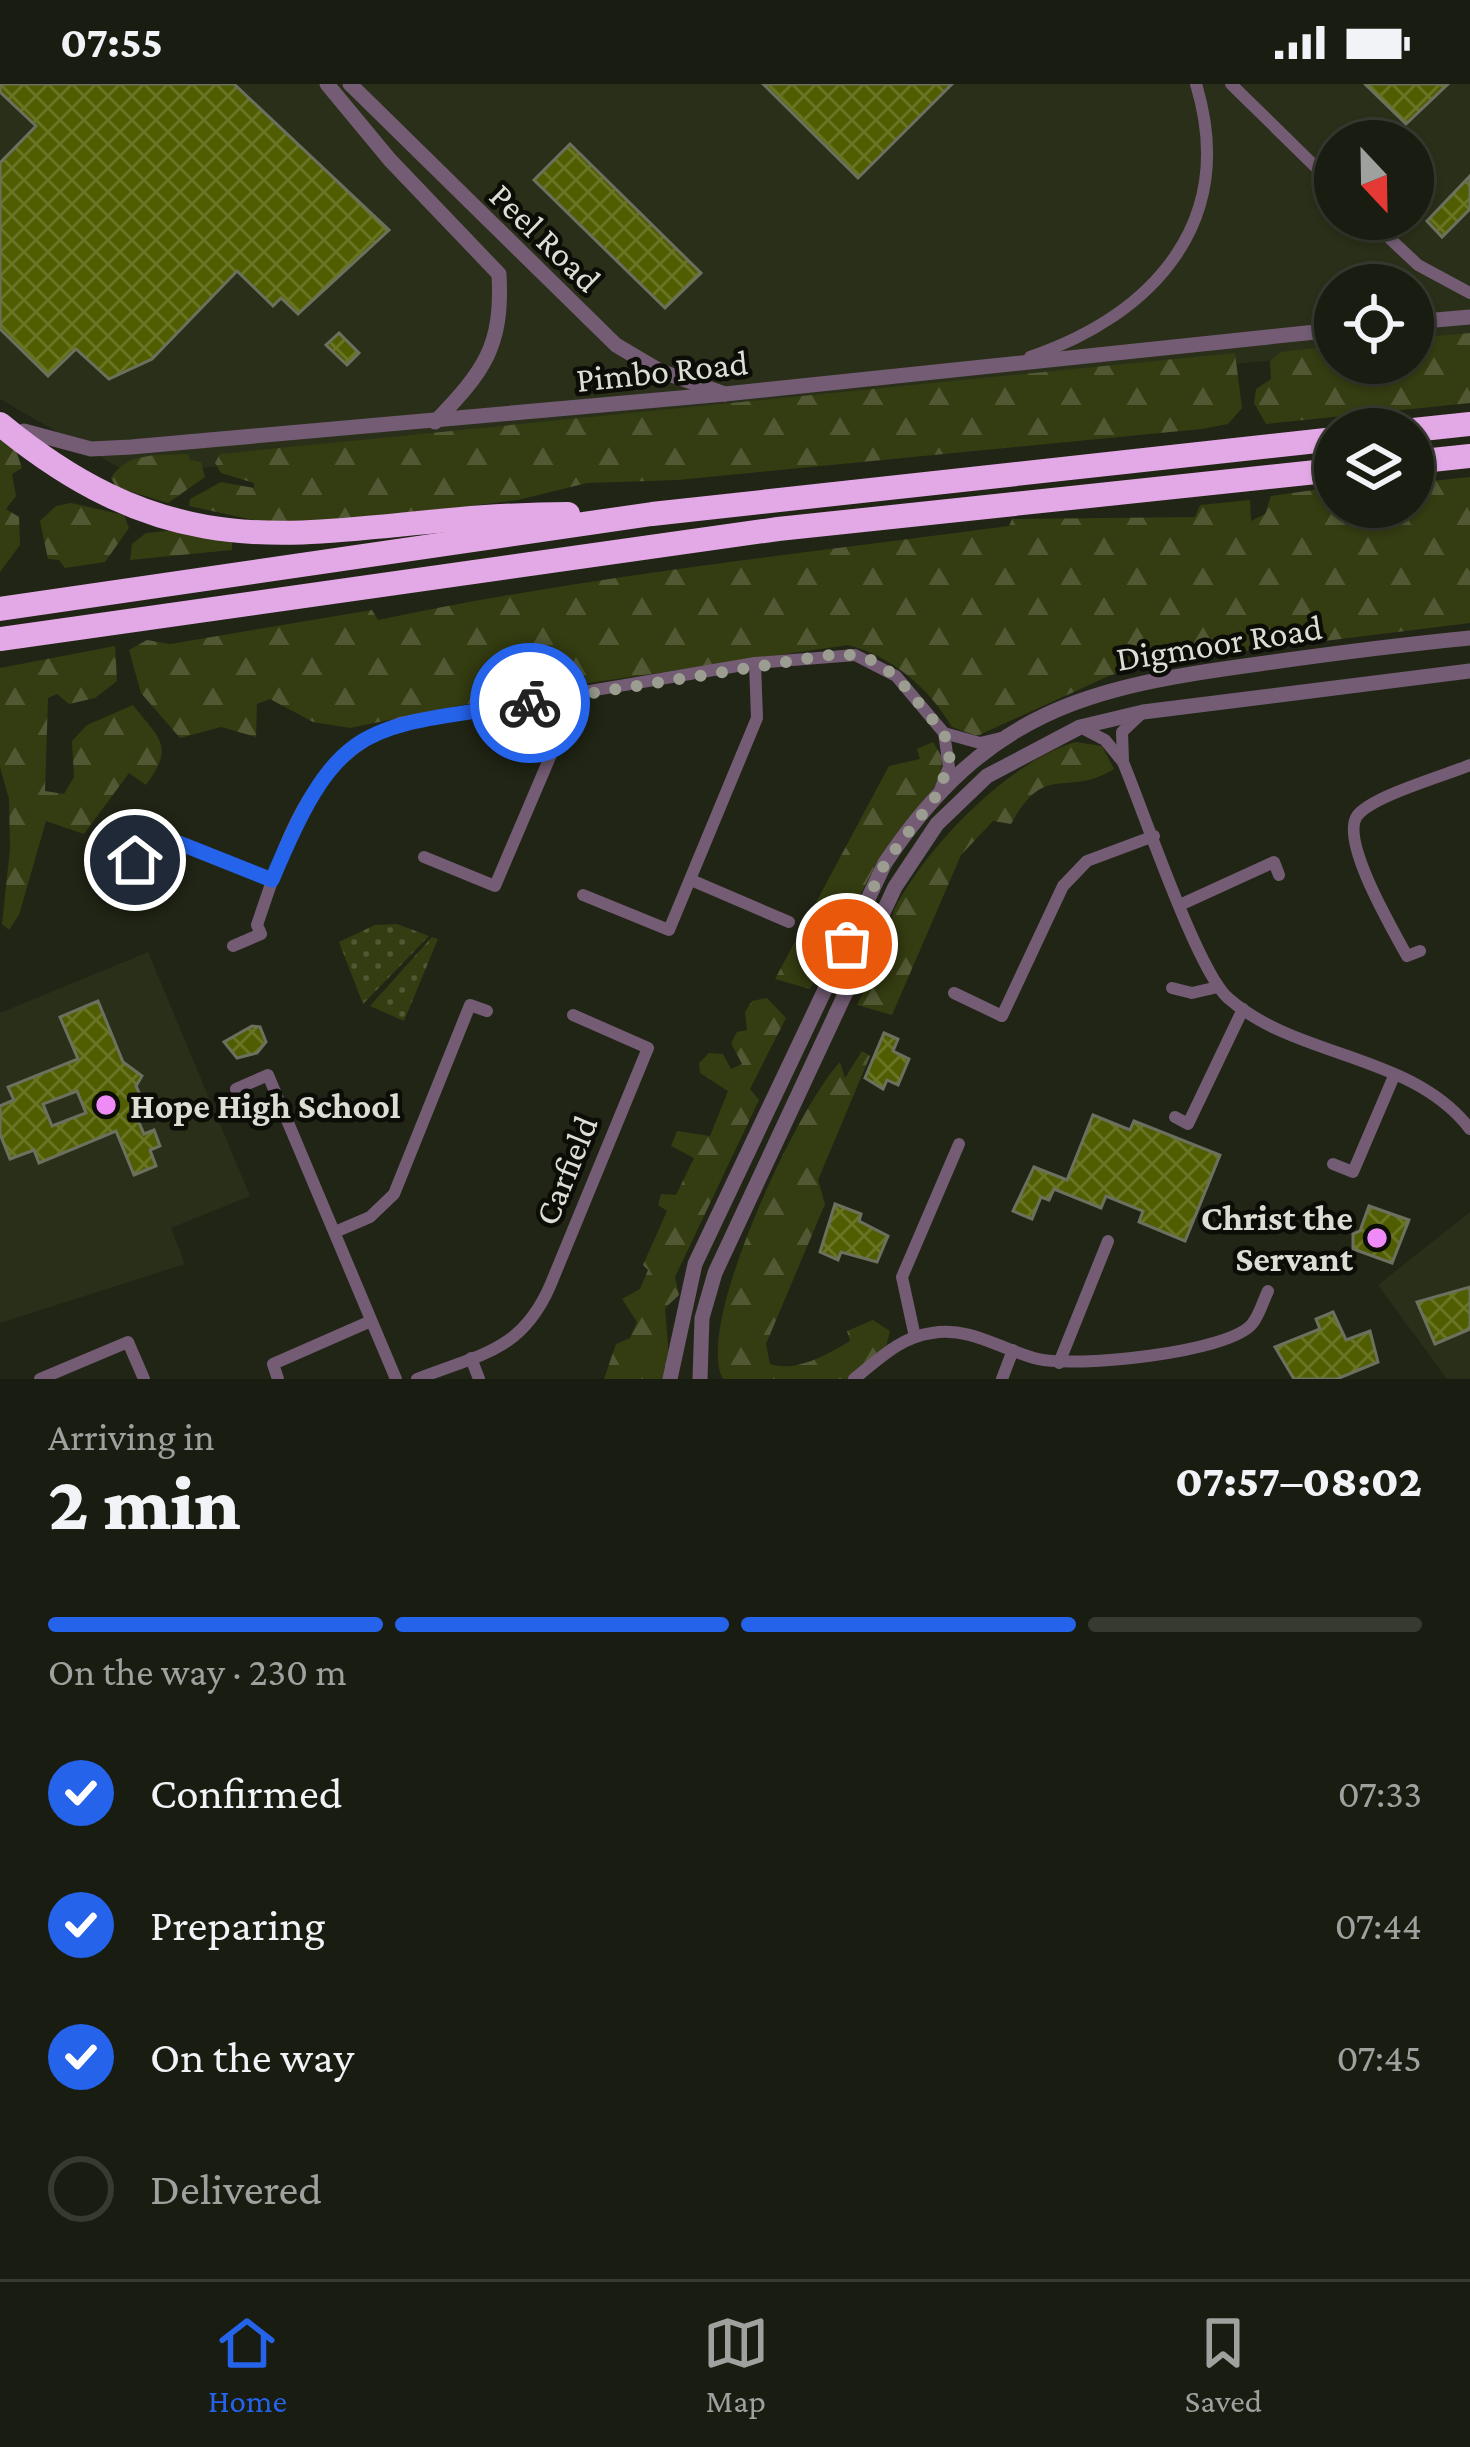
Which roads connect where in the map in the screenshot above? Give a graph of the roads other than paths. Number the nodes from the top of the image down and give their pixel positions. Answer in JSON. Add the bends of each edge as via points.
{"nodes":[{"id":1,"x":327,"y":84,"type":"edge"},
{"id":2,"x":350,"y":84,"type":"edge"},
{"id":3,"x":1196,"y":84,"type":"edge"},
{"id":4,"x":1231,"y":84,"type":"edge"},
{"id":5,"x":1314,"y":165,"type":"edge"},
{"id":6,"x":1391,"y":240,"type":"edge"},
{"id":7,"x":1470,"y":293,"type":"edge"},
{"id":8,"x":1470,"y":316,"type":"edge"},
{"id":9,"x":1434,"y":320,"type":"edge"},
{"id":10,"x":1314,"y":332,"type":"edge"},
{"id":11,"x":1017,"y":361,"type":"junction"},
{"id":12,"x":725,"y":394,"type":"junction"},
{"id":13,"x":0,"y":422,"type":"edge"},
{"id":14,"x":435,"y":422,"type":"junction"},
{"id":15,"x":1470,"y":424,"type":"edge"},
{"id":16,"x":1434,"y":428,"type":"edge"},
{"id":17,"x":1314,"y":441,"type":"edge"},
{"id":18,"x":1470,"y":456,"type":"edge"},
{"id":19,"x":1434,"y":460,"type":"edge"},
{"id":20,"x":1314,"y":472,"type":"edge"},
{"id":21,"x":652,"y":514,"type":"junction"},
{"id":22,"x":0,"y":609,"type":"edge"},
{"id":23,"x":1470,"y":638,"type":"edge"},
{"id":24,"x":0,"y":643,"type":"edge"},
{"id":25,"x":1401,"y":645,"type":"junction"},
{"id":26,"x":755,"y":663,"type":"junction"},
{"id":27,"x":1470,"y":671,"type":"edge"},
{"id":28,"x":1404,"y":679,"type":"junction"},
{"id":29,"x":549,"y":700,"type":"junction"},
{"id":30,"x":1143,"y":712,"type":"junction"},
{"id":31,"x":1080,"y":727,"type":"junction"},
{"id":32,"x":944,"y":733,"type":"junction"},
{"id":33,"x":1003,"y":738,"type":"junction"},
{"id":34,"x":1123,"y":762,"type":"junction"},
{"id":35,"x":1470,"y":765,"type":"edge"},
{"id":36,"x":940,"y":791,"type":"junction"},
{"id":37,"x":1154,"y":836,"type":"junction"},
{"id":38,"x":424,"y":857,"type":"dead end"},
{"id":39,"x":135,"y":860,"type":"dead end"},
{"id":40,"x":1280,"y":875,"type":"dead end"},
{"id":41,"x":272,"y":880,"type":"junction"},
{"id":42,"x":691,"y":880,"type":"junction"},
{"id":43,"x":583,"y":895,"type":"dead end"},
{"id":44,"x":1182,"y":904,"type":"junction"},
{"id":45,"x":789,"y":922,"type":"dead end"},
{"id":46,"x":233,"y":946,"type":"dead end"},
{"id":47,"x":1420,"y":950,"type":"dead end"},
{"id":48,"x":1218,"y":987,"type":"junction"},
{"id":49,"x":1172,"y":988,"type":"dead end"},
{"id":50,"x":954,"y":993,"type":"dead end"},
{"id":51,"x":1243,"y":1010,"type":"junction"},
{"id":52,"x":487,"y":1011,"type":"dead end"},
{"id":53,"x":573,"y":1015,"type":"dead end"},
{"id":54,"x":1394,"y":1076,"type":"junction"},
{"id":55,"x":236,"y":1089,"type":"dead end"},
{"id":56,"x":1175,"y":1117,"type":"dead end"},
{"id":57,"x":1470,"y":1129,"type":"edge"},
{"id":58,"x":959,"y":1144,"type":"dead end"},
{"id":59,"x":1334,"y":1164,"type":"dead end"},
{"id":60,"x":335,"y":1232,"type":"junction"},
{"id":61,"x":1108,"y":1241,"type":"dead end"},
{"id":62,"x":1268,"y":1291,"type":"dead end"},
{"id":63,"x":371,"y":1321,"type":"junction"},
{"id":64,"x":915,"y":1337,"type":"junction"},
{"id":65,"x":1013,"y":1350,"type":"junction"},
{"id":66,"x":471,"y":1358,"type":"junction"},
{"id":67,"x":1123,"y":1361,"type":"junction"},
{"id":68,"x":1059,"y":1363,"type":"junction"},
{"id":69,"x":40,"y":1379,"type":"edge"},
{"id":70,"x":144,"y":1379,"type":"edge"},
{"id":71,"x":278,"y":1379,"type":"edge"},
{"id":72,"x":396,"y":1379,"type":"edge"},
{"id":73,"x":417,"y":1379,"type":"edge"},
{"id":74,"x":479,"y":1379,"type":"edge"},
{"id":75,"x":670,"y":1379,"type":"edge"},
{"id":76,"x":700,"y":1379,"type":"edge"},
{"id":77,"x":854,"y":1379,"type":"edge"},
{"id":78,"x":1002,"y":1379,"type":"edge"},
{"id":79,"x":1131,"y":1379,"type":"edge"}],
"edges":[{"from":1,"to":14,"type":"street","name":"Peel Road","via":[[499,274],[502,320],[481,374]]},
{"from":2,"to":12,"type":"street","name":"Peel Road","via":[[616,345]]},
{"from":3,"to":11,"type":"street","via":[[1206,162],[1186,243],[1152,288],[1111,321]]},
{"from":4,"to":5,"type":"street"},
{"from":6,"to":7,"type":"street"},
{"from":8,"to":9,"type":"street"},
{"from":10,"to":11,"type":"street","name":"Pimbo Road"},
{"from":11,"to":12,"type":"street","name":"Pimbo Road"},
{"from":12,"to":14,"type":"street","name":"Pimbo Road"},
{"from":13,"to":14,"type":"street","name":"Pimbo Road","via":[[92,449]]},
{"from":13,"to":21,"type":"highway","via":[[80,484],[134,508],[251,536],[515,514]]},
{"from":15,"to":16,"type":"highway"},
{"from":17,"to":21,"type":"highway"},
{"from":18,"to":19,"type":"highway"},
{"from":20,"to":24,"type":"highway","via":[[755,532]]},
{"from":21,"to":22,"type":"highway"},
{"from":23,"to":25,"type":"street","name":"Digmoor Road"},
{"from":25,"to":28,"type":"street"},
{"from":25,"to":33,"type":"street","name":"Digmoor Road","via":[[1154,677],[1087,694]]},
{"from":26,"to":29,"type":"street"},
{"from":26,"to":32,"type":"street","via":[[842,653],[871,660],[896,676]]},
{"from":26,"to":42,"type":"street","via":[[757,718]]},
{"from":27,"to":28,"type":"street","name":"Digmoor Road"},
{"from":28,"to":30,"type":"street","name":"Digmoor Road"},
{"from":29,"to":38,"type":"street","via":[[553,750],[495,886]]},
{"from":29,"to":41,"type":"street","via":[[400,723],[350,748],[313,790]]},
{"from":30,"to":31,"type":"street","name":"Digmoor Road"},
{"from":30,"to":34,"type":"street","via":[[1122,732]]},
{"from":31,"to":34,"type":"street","via":[[1106,740]]},
{"from":31,"to":76,"type":"street","name":"Digmoor Road","via":[[987,776],[937,824],[895,887],[715,1273],[701,1318]]},
{"from":32,"to":33,"type":"street"},
{"from":32,"to":36,"type":"street","via":[[949,767]]},
{"from":33,"to":36,"type":"street","name":"Digmoor Road"},
{"from":34,"to":37,"type":"street"},
{"from":35,"to":47,"type":"street","via":[[1355,818],[1351,839],[1388,919],[1407,956]]},
{"from":36,"to":75,"type":"street","name":"Digmoor Road","via":[[885,863],[694,1264]]},
{"from":37,"to":44,"type":"street"},
{"from":37,"to":50,"type":"street","via":[[1087,861],[1063,886],[1002,1016]]},
{"from":39,"to":41,"type":"street","via":[[179,843]]},
{"from":40,"to":44,"type":"street","via":[[1274,862]]},
{"from":41,"to":46,"type":"street","via":[[261,934]]},
{"from":42,"to":43,"type":"street","via":[[669,930]]},
{"from":42,"to":45,"type":"street"},
{"from":44,"to":48,"type":"street"},
{"from":48,"to":49,"type":"street"},
{"from":48,"to":51,"type":"street"},
{"from":51,"to":54,"type":"street"},
{"from":51,"to":56,"type":"street","via":[[1188,1124]]},
{"from":52,"to":60,"type":"street","via":[[470,1005],[394,1194],[370,1217]]},
{"from":53,"to":66,"type":"street","name":"Carfield","via":[[648,1048],[537,1316],[518,1337]]},
{"from":54,"to":57,"type":"street","via":[[1441,1099]]},
{"from":54,"to":59,"type":"street","via":[[1353,1172]]},
{"from":55,"to":60,"type":"street","via":[[268,1075]]},
{"from":58,"to":64,"type":"street","via":[[902,1277]]},
{"from":60,"to":63,"type":"street"},
{"from":61,"to":68,"type":"street"},
{"from":62,"to":67,"type":"street","via":[[1252,1326],[1232,1336]]},
{"from":63,"to":71,"type":"street","via":[[273,1364]]},
{"from":63,"to":72,"type":"street"},
{"from":64,"to":65,"type":"street","via":[[952,1331]]},
{"from":64,"to":77,"type":"street"},
{"from":65,"to":68,"type":"street"},
{"from":65,"to":78,"type":"street"},
{"from":66,"to":73,"type":"street","name":"Carfield"},
{"from":66,"to":74,"type":"street"},
{"from":67,"to":68,"type":"street"},
{"from":67,"to":79,"type":"street"},
{"from":69,"to":70,"type":"street","via":[[128,1342]]}]}
